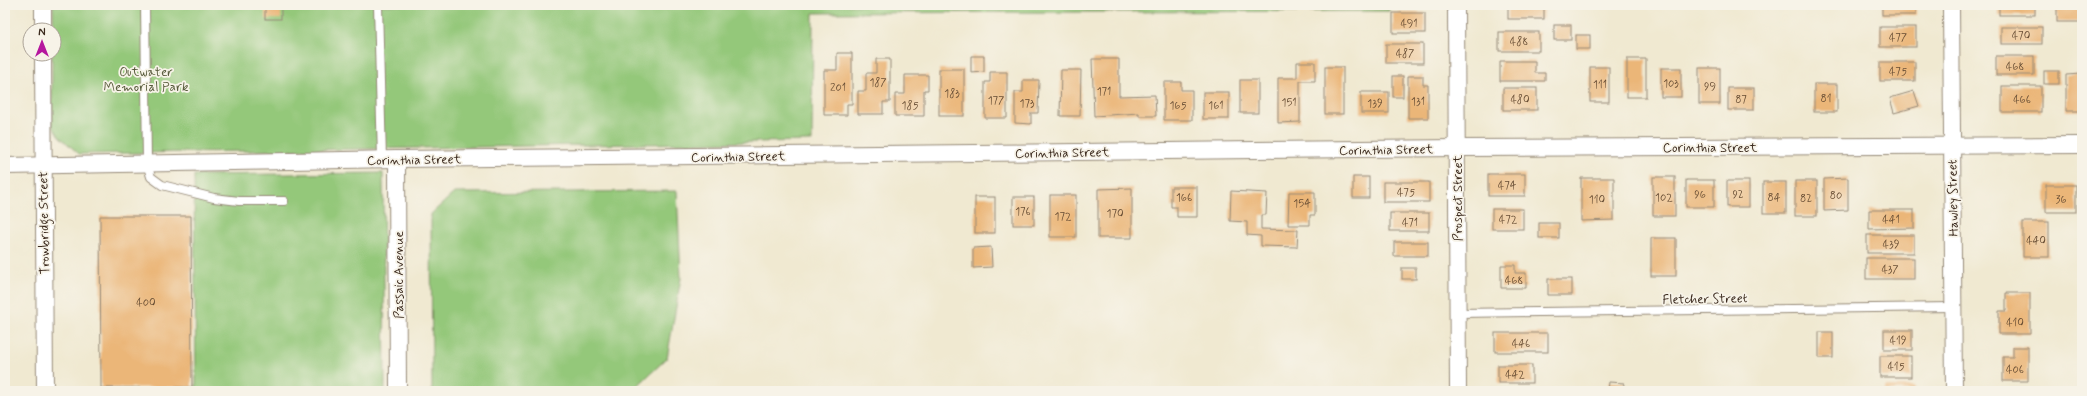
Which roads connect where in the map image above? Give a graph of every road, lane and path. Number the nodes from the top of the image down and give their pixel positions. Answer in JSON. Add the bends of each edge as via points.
{"nodes":[{"id":1,"x":43,"y":5,"type":"edge"},
{"id":2,"x":145,"y":5,"type":"edge"},
{"id":3,"x":378,"y":5,"type":"edge"},
{"id":4,"x":1456,"y":5,"type":"edge"},
{"id":5,"x":1951,"y":5,"type":"edge"},
{"id":6,"x":43,"y":22,"type":"edge"},
{"id":7,"x":43,"y":62,"type":"edge"},
{"id":8,"x":2082,"y":145,"type":"edge"},
{"id":9,"x":1952,"y":147,"type":"junction"},
{"id":10,"x":1457,"y":148,"type":"junction"},
{"id":11,"x":390,"y":160,"type":"junction"},
{"id":12,"x":146,"y":163,"type":"junction"},
{"id":13,"x":43,"y":164,"type":"junction"},
{"id":14,"x":5,"y":166,"type":"edge"},
{"id":15,"x":284,"y":201,"type":"dead end"},
{"id":16,"x":1954,"y":307,"type":"junction"},
{"id":17,"x":1457,"y":313,"type":"junction"},
{"id":18,"x":45,"y":391,"type":"edge"},
{"id":19,"x":398,"y":391,"type":"edge"},
{"id":20,"x":1458,"y":391,"type":"edge"},
{"id":21,"x":1954,"y":391,"type":"edge"}],
"edges":[{"from":1,"to":6,"type":"street"},
{"from":2,"to":12,"type":"lane"},
{"from":3,"to":11,"type":"lane"},
{"from":4,"to":10,"type":"street","name":"Prospect Street"},
{"from":5,"to":9,"type":"street","name":"Hawley Street"},
{"from":7,"to":13,"type":"street","name":"Trowbridge Street"},
{"from":8,"to":9,"type":"street","name":"Corinthia Street"},
{"from":9,"to":10,"type":"street","name":"Corinthia Street"},
{"from":9,"to":16,"type":"street","name":"Hawley Street"},
{"from":10,"to":11,"type":"street","name":"Corinthia Street"},
{"from":10,"to":17,"type":"street","name":"Prospect Street"},
{"from":11,"to":12,"type":"street","name":"Corinthia Street"},
{"from":11,"to":19,"type":"street","name":"Passaic Avenue"},
{"from":12,"to":13,"type":"street","name":"Corinthia Street"},
{"from":12,"to":15,"type":"lane","via":[[151,177],[162,185],[214,198]]},
{"from":13,"to":14,"type":"street","name":"Corinthia Street"},
{"from":13,"to":18,"type":"street","name":"Trowbridge Street"},
{"from":16,"to":17,"type":"lane","name":"Fletcher Street"},
{"from":16,"to":21,"type":"street","name":"Hawley Street"},
{"from":17,"to":20,"type":"street","name":"Prospect Street"}]}
